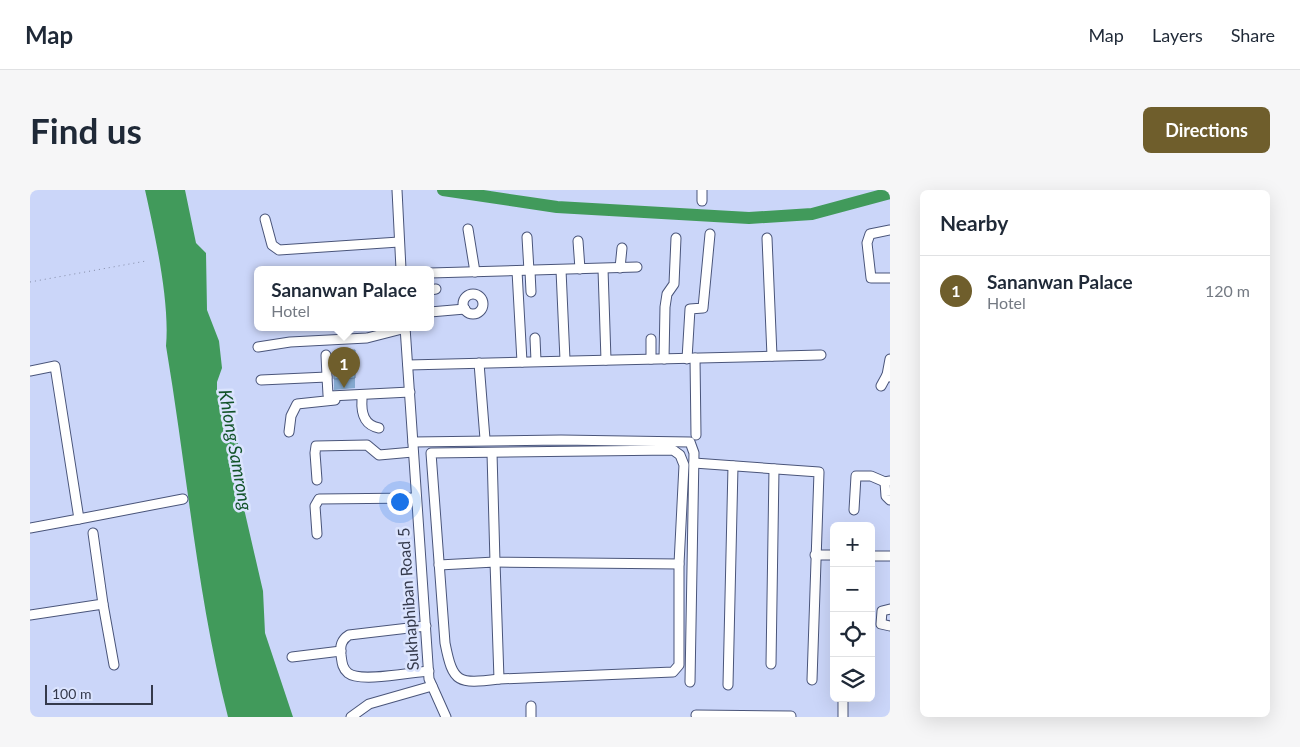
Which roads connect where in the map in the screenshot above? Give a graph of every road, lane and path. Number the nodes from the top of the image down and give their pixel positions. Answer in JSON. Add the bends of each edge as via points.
{"nodes":[{"id":1,"x":702,"y":190,"type":"edge"},
{"id":2,"x":397,"y":192,"type":"edge"},
{"id":3,"x":702,"y":201,"type":"dead end"},
{"id":4,"x":265,"y":219,"type":"dead end"},
{"id":5,"x":468,"y":229,"type":"dead end"},
{"id":6,"x":890,"y":230,"type":"edge"},
{"id":7,"x":710,"y":234,"type":"dead end"},
{"id":8,"x":527,"y":237,"type":"dead end"},
{"id":9,"x":676,"y":238,"type":"dead end"},
{"id":10,"x":767,"y":238,"type":"dead end"},
{"id":11,"x":578,"y":241,"type":"dead end"},
{"id":12,"x":400,"y":242,"type":"junction"},
{"id":13,"x":622,"y":248,"type":"dead end"},
{"id":14,"x":146,"y":261,"type":"dead end"},
{"id":15,"x":401,"y":266,"type":"edge"},
{"id":16,"x":637,"y":267,"type":"dead end"},
{"id":17,"x":620,"y":268,"type":"junction"},
{"id":18,"x":603,"y":269,"type":"junction"},
{"id":19,"x":561,"y":270,"type":"junction"},
{"id":20,"x":580,"y":270,"type":"junction"},
{"id":21,"x":517,"y":271,"type":"junction"},
{"id":22,"x":529,"y":271,"type":"junction"},
{"id":23,"x":475,"y":272,"type":"junction"},
{"id":24,"x":434,"y":273,"type":"edge"},
{"id":25,"x":890,"y":278,"type":"edge"},
{"id":26,"x":30,"y":282,"type":"edge"},
{"id":27,"x":531,"y":292,"type":"dead end"},
{"id":28,"x":465,"y":309,"type":"dead end"},
{"id":29,"x":434,"y":312,"type":"edge"},
{"id":30,"x":392,"y":331,"type":"edge"},
{"id":31,"x":406,"y":331,"type":"edge"},
{"id":32,"x":535,"y":338,"type":"dead end"},
{"id":33,"x":652,"y":339,"type":"dead end"},
{"id":34,"x":258,"y":347,"type":"dead end"},
{"id":35,"x":326,"y":354,"type":"dead end"},
{"id":36,"x":821,"y":355,"type":"dead end"},
{"id":37,"x":772,"y":356,"type":"junction"},
{"id":38,"x":691,"y":358,"type":"junction"},
{"id":39,"x":651,"y":359,"type":"junction"},
{"id":40,"x":664,"y":359,"type":"junction"},
{"id":41,"x":890,"y":359,"type":"edge"},
{"id":42,"x":566,"y":360,"type":"junction"},
{"id":43,"x":606,"y":360,"type":"junction"},
{"id":44,"x":536,"y":361,"type":"junction"},
{"id":45,"x":522,"y":362,"type":"junction"},
{"id":46,"x":479,"y":363,"type":"junction"},
{"id":47,"x":408,"y":365,"type":"junction"},
{"id":48,"x":30,"y":371,"type":"edge"},
{"id":49,"x":888,"y":376,"type":"edge"},
{"id":50,"x":327,"y":377,"type":"junction"},
{"id":51,"x":261,"y":380,"type":"dead end"},
{"id":52,"x":881,"y":386,"type":"dead end"},
{"id":53,"x":410,"y":395,"type":"junction"},
{"id":54,"x":362,"y":399,"type":"junction"},
{"id":55,"x":379,"y":428,"type":"dead end"},
{"id":56,"x":289,"y":432,"type":"dead end"},
{"id":57,"x":696,"y":435,"type":"dead end"},
{"id":58,"x":484,"y":439,"type":"dead end"},
{"id":59,"x":413,"y":447,"type":"junction"},
{"id":60,"x":492,"y":453,"type":"junction"},
{"id":61,"x":694,"y":463,"type":"junction"},
{"id":62,"x":733,"y":466,"type":"junction"},
{"id":63,"x":774,"y":469,"type":"junction"},
{"id":64,"x":317,"y":480,"type":"dead end"},
{"id":65,"x":888,"y":482,"type":"edge"},
{"id":66,"x":416,"y":498,"type":"junction"},
{"id":67,"x":183,"y":499,"type":"dead end"},
{"id":68,"x":890,"y":500,"type":"edge"},
{"id":69,"x":854,"y":510,"type":"dead end"},
{"id":70,"x":79,"y":519,"type":"junction"},
{"id":71,"x":30,"y":528,"type":"edge"},
{"id":72,"x":93,"y":532,"type":"dead end"},
{"id":73,"x":317,"y":534,"type":"dead end"},
{"id":74,"x":815,"y":555,"type":"junction"},
{"id":75,"x":830,"y":555,"type":"edge"},
{"id":76,"x":875,"y":556,"type":"edge"},
{"id":77,"x":890,"y":556,"type":"edge"},
{"id":78,"x":495,"y":562,"type":"junction"},
{"id":79,"x":679,"y":564,"type":"junction"},
{"id":80,"x":439,"y":567,"type":"junction"},
{"id":81,"x":421,"y":569,"type":"junction"},
{"id":82,"x":103,"y":604,"type":"junction"},
{"id":83,"x":890,"y":609,"type":"edge"},
{"id":84,"x":30,"y":615,"type":"edge"},
{"id":85,"x":426,"y":626,"type":"junction"},
{"id":86,"x":890,"y":626,"type":"edge"},
{"id":87,"x":341,"y":651,"type":"junction"},
{"id":88,"x":292,"y":657,"type":"dead end"},
{"id":89,"x":770,"y":664,"type":"dead end"},
{"id":90,"x":114,"y":665,"type":"dead end"},
{"id":91,"x":429,"y":671,"type":"junction"},
{"id":92,"x":499,"y":679,"type":"junction"},
{"id":93,"x":812,"y":680,"type":"dead end"},
{"id":94,"x":690,"y":682,"type":"dead end"},
{"id":95,"x":728,"y":685,"type":"dead end"},
{"id":96,"x":432,"y":686,"type":"junction"},
{"id":97,"x":843,"y":702,"type":"edge"},
{"id":98,"x":531,"y":706,"type":"dead end"},
{"id":99,"x":696,"y":715,"type":"dead end"},
{"id":100,"x":753,"y":716,"type":"edge"},
{"id":101,"x":791,"y":716,"type":"edge"},
{"id":102,"x":351,"y":717,"type":"edge"},
{"id":103,"x":446,"y":717,"type":"edge"},
{"id":104,"x":531,"y":717,"type":"edge"},
{"id":105,"x":843,"y":717,"type":"edge"}],
"edges":[{"from":1,"to":3,"type":"street"},
{"from":2,"to":12,"type":"street"},
{"from":4,"to":12,"type":"street","via":[[272,245],[279,250]]},
{"from":5,"to":23,"type":"street"},
{"from":6,"to":25,"type":"street","via":[[870,234],[867,243],[871,278]]},
{"from":7,"to":38,"type":"street","via":[[703,308],[690,309]]},
{"from":8,"to":22,"type":"street"},
{"from":9,"to":40,"type":"street","via":[[674,284],[667,294],[665,307]]},
{"from":10,"to":37,"type":"street"},
{"from":11,"to":20,"type":"street"},
{"from":12,"to":15,"type":"street"},
{"from":13,"to":17,"type":"street"},
{"from":14,"to":26,"type":"path"},
{"from":16,"to":17,"type":"street"},
{"from":17,"to":18,"type":"street"},
{"from":18,"to":20,"type":"street"},
{"from":18,"to":43,"type":"street"},
{"from":19,"to":20,"type":"street"},
{"from":19,"to":22,"type":"street"},
{"from":19,"to":42,"type":"street"},
{"from":21,"to":22,"type":"street"},
{"from":21,"to":23,"type":"street"},
{"from":21,"to":45,"type":"street"},
{"from":22,"to":27,"type":"street"},
{"from":23,"to":24,"type":"street"},
{"from":28,"to":29,"type":"street"},
{"from":30,"to":34,"type":"street","via":[[367,338]]},
{"from":31,"to":47,"type":"street","name":"Sukhaphiban Road 5"},
{"from":32,"to":44,"type":"street"},
{"from":33,"to":39,"type":"street"},
{"from":35,"to":50,"type":"street"},
{"from":36,"to":37,"type":"street"},
{"from":37,"to":38,"type":"street"},
{"from":38,"to":40,"type":"street"},
{"from":38,"to":57,"type":"street"},
{"from":39,"to":40,"type":"street"},
{"from":39,"to":43,"type":"street"},
{"from":41,"to":49,"type":"street"},
{"from":42,"to":43,"type":"street"},
{"from":42,"to":44,"type":"street"},
{"from":44,"to":45,"type":"street"},
{"from":45,"to":46,"type":"street"},
{"from":46,"to":47,"type":"street"},
{"from":46,"to":58,"type":"street"},
{"from":47,"to":53,"type":"street","name":"Sukhaphiban Road 5"},
{"from":48,"to":70,"type":"street","via":[[56,366]]},
{"from":49,"to":52,"type":"street"},
{"from":50,"to":51,"type":"street"},
{"from":50,"to":53,"type":"street","via":[[330,396]]},
{"from":53,"to":54,"type":"street"},
{"from":53,"to":59,"type":"street","name":"Sukhaphiban Road 5"},
{"from":54,"to":55,"type":"street","via":[[362,414],[367,423]]},
{"from":54,"to":56,"type":"street","via":[[297,404]]},
{"from":59,"to":61,"type":"street","via":[[688,441],[692,445]]},
{"from":59,"to":64,"type":"street","via":[[379,455],[367,445],[316,446]]},
{"from":59,"to":66,"type":"street","name":"Sukhaphiban Road 5"},
{"from":60,"to":78,"type":"street"},
{"from":60,"to":79,"type":"street","via":[[673,450],[680,455],[684,465]]},
{"from":60,"to":80,"type":"street","via":[[431,453]]},
{"from":61,"to":62,"type":"street"},
{"from":61,"to":94,"type":"street"},
{"from":62,"to":63,"type":"street"},
{"from":62,"to":95,"type":"street"},
{"from":63,"to":74,"type":"street","via":[[819,472]]},
{"from":63,"to":89,"type":"street"},
{"from":65,"to":68,"type":"street","via":[[886,496]]},
{"from":65,"to":69,"type":"street","via":[[871,476],[856,476]]},
{"from":66,"to":73,"type":"street","via":[[319,499],[315,506]]},
{"from":66,"to":81,"type":"street","name":"Sukhaphiban Road 5"},
{"from":67,"to":70,"type":"street"},
{"from":70,"to":71,"type":"street"},
{"from":72,"to":82,"type":"street"},
{"from":74,"to":75,"type":"street"},
{"from":74,"to":93,"type":"street"},
{"from":76,"to":77,"type":"street"},
{"from":78,"to":79,"type":"street"},
{"from":78,"to":80,"type":"street"},
{"from":78,"to":92,"type":"street"},
{"from":79,"to":92,"type":"street","via":[[679,665],[673,672]]},
{"from":80,"to":81,"type":"street"},
{"from":80,"to":92,"type":"street","via":[[450,669],[456,678],[474,682]]},
{"from":81,"to":85,"type":"street","name":"Sukhaphiban Road 5"},
{"from":82,"to":84,"type":"street"},
{"from":82,"to":90,"type":"street"},
{"from":83,"to":86,"type":"street","via":[[882,611],[882,624]]},
{"from":85,"to":87,"type":"street","via":[[349,635],[343,639]]},
{"from":85,"to":91,"type":"street","name":"Sukhaphiban Road 5"},
{"from":87,"to":88,"type":"street"},
{"from":87,"to":91,"type":"street","via":[[346,672],[362,678]]},
{"from":91,"to":96,"type":"street","name":"Sukhaphiban Road 5"},
{"from":96,"to":102,"type":"street","via":[[369,704]]},
{"from":96,"to":103,"type":"street","name":"Sukhaphiban Road 5"},
{"from":97,"to":105,"type":"street"},
{"from":98,"to":104,"type":"street"},
{"from":99,"to":100,"type":"street"},
{"from":100,"to":101,"type":"street"}]}
